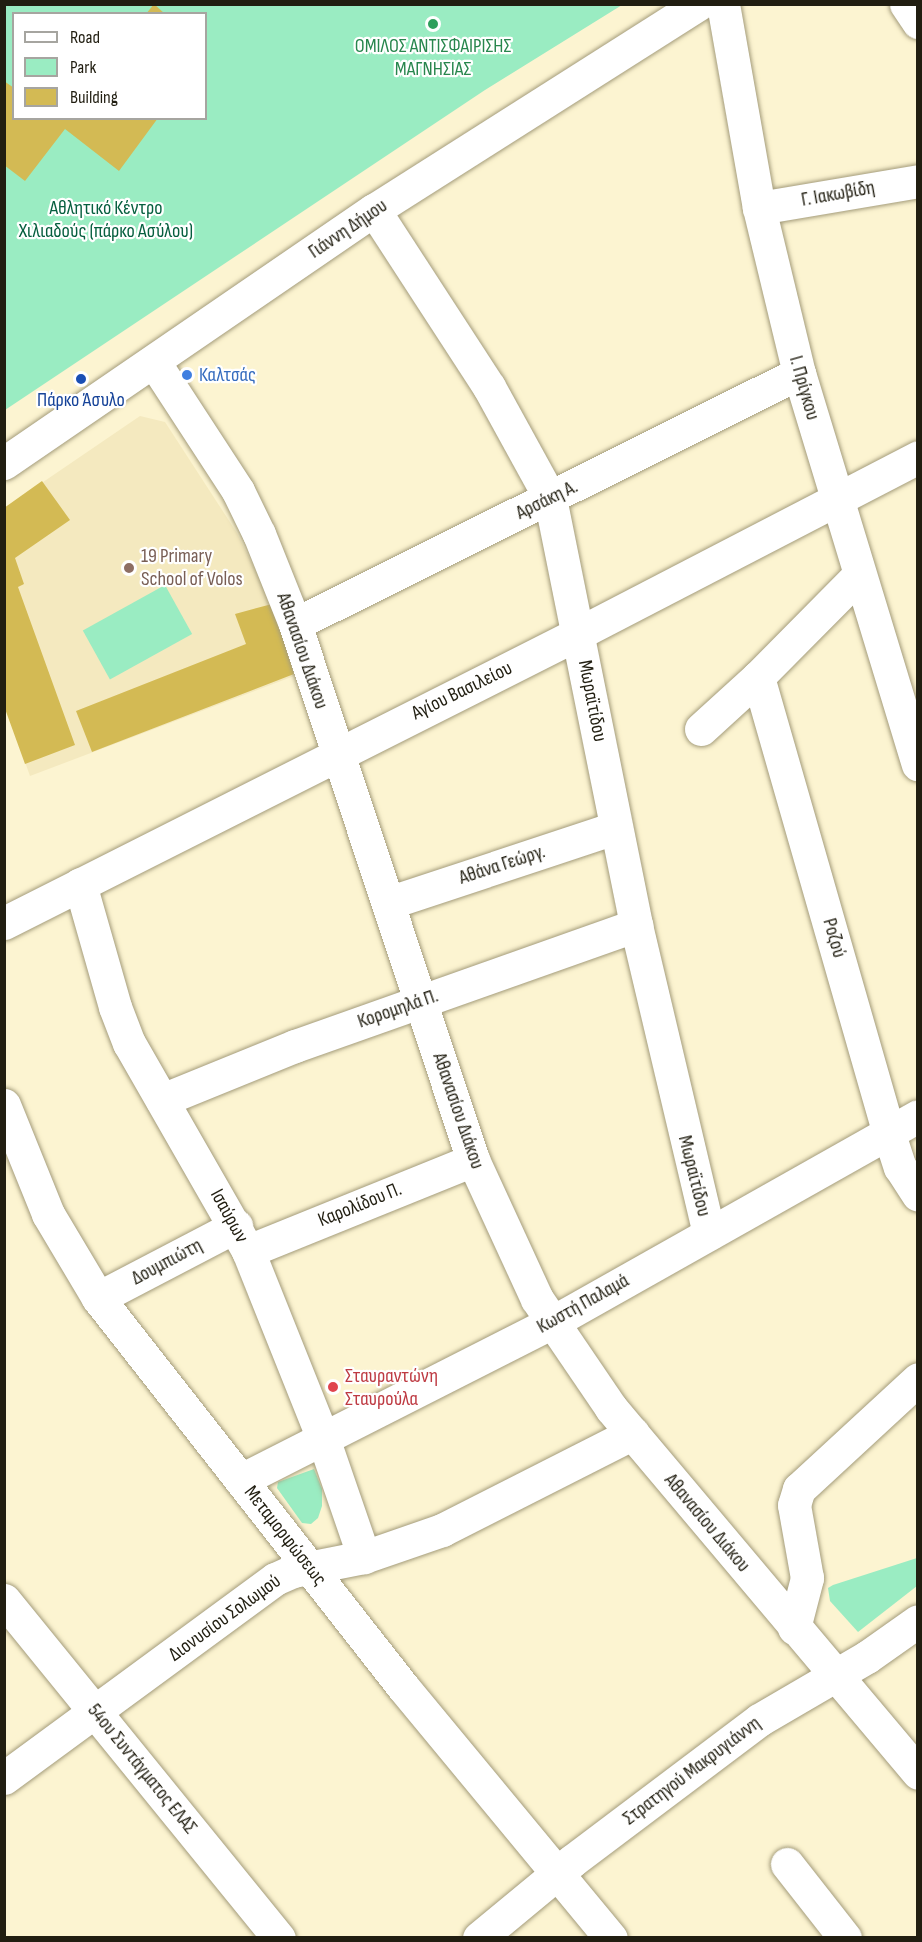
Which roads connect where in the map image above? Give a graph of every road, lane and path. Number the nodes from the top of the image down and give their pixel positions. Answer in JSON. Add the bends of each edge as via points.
{"nodes":[{"id":1,"x":698,"y":4,"type":"edge"},
{"id":2,"x":723,"y":4,"type":"edge"},
{"id":3,"x":906,"y":4,"type":"edge"},
{"id":4,"x":918,"y":22,"type":"edge"},
{"id":5,"x":918,"y":181,"type":"edge"},
{"id":6,"x":759,"y":207,"type":"junction"},
{"id":7,"x":375,"y":210,"type":"junction"},
{"id":8,"x":154,"y":362,"type":"junction"},
{"id":9,"x":799,"y":373,"type":"junction"},
{"id":10,"x":918,"y":457,"type":"edge"},
{"id":11,"x":4,"y":463,"type":"edge"},
{"id":12,"x":550,"y":498,"type":"junction"},
{"id":13,"x":837,"y":499,"type":"junction"},
{"id":14,"x":858,"y":576,"type":"junction"},
{"id":15,"x":295,"y":624,"type":"junction"},
{"id":16,"x":579,"y":633,"type":"junction"},
{"id":17,"x":758,"y":677,"type":"junction"},
{"id":18,"x":701,"y":729,"type":"dead end"},
{"id":19,"x":337,"y":753,"type":"junction"},
{"id":20,"x":918,"y":764,"type":"edge"},
{"id":21,"x":615,"y":828,"type":"junction"},
{"id":22,"x":80,"y":884,"type":"junction"},
{"id":23,"x":388,"y":903,"type":"junction"},
{"id":24,"x":4,"y":923,"type":"edge"},
{"id":25,"x":636,"y":925,"type":"junction"},
{"id":26,"x":422,"y":1001,"type":"junction"},
{"id":27,"x":162,"y":1100,"type":"junction"},
{"id":28,"x":4,"y":1105,"type":"edge"},
{"id":29,"x":918,"y":1116,"type":"edge"},
{"id":30,"x":889,"y":1134,"type":"junction"},
{"id":31,"x":472,"y":1160,"type":"junction"},
{"id":32,"x":918,"y":1195,"type":"edge"},
{"id":33,"x":709,"y":1233,"type":"junction"},
{"id":34,"x":242,"y":1239,"type":"junction"},
{"id":35,"x":98,"y":1298,"type":"junction"},
{"id":36,"x":551,"y":1323,"type":"junction"},
{"id":37,"x":918,"y":1379,"type":"edge"},
{"id":38,"x":633,"y":1433,"type":"junction"},
{"id":39,"x":324,"y":1441,"type":"junction"},
{"id":40,"x":241,"y":1480,"type":"junction"},
{"id":41,"x":364,"y":1557,"type":"junction"},
{"id":42,"x":309,"y":1567,"type":"junction"},
{"id":43,"x":4,"y":1600,"type":"edge"},
{"id":44,"x":918,"y":1621,"type":"edge"},
{"id":45,"x":794,"y":1628,"type":"junction"},
{"id":46,"x":835,"y":1676,"type":"junction"},
{"id":47,"x":95,"y":1712,"type":"junction"},
{"id":48,"x":918,"y":1773,"type":"edge"},
{"id":49,"x":4,"y":1778,"type":"edge"},
{"id":50,"x":787,"y":1863,"type":"dead end"},
{"id":51,"x":556,"y":1873,"type":"junction"},
{"id":52,"x":279,"y":1938,"type":"edge"},
{"id":53,"x":478,"y":1938,"type":"edge"},
{"id":54,"x":611,"y":1938,"type":"edge"},
{"id":55,"x":845,"y":1938,"type":"edge"}],
"edges":[{"from":1,"to":7,"type":"street","name":"Γιάννη Δήμου"},
{"from":2,"to":6,"type":"street","name":"Ι. Πρίγκου"},
{"from":3,"to":4,"type":"street"},
{"from":5,"to":6,"type":"street","name":"Γ. Ιακωβίδη"},
{"from":6,"to":9,"type":"street","name":"Ι. Πρίγκου"},
{"from":7,"to":8,"type":"street","name":"Γιάννη Δήμου"},
{"from":7,"to":12,"type":"street","name":"Μωραϊτίδου","via":[[489,387]]},
{"from":8,"to":11,"type":"street","name":"Γιάννη Δήμου"},
{"from":8,"to":15,"type":"street","name":"Αθανασίου Διάκου","via":[[238,491]]},
{"from":9,"to":12,"type":"street","name":"Αρσάκη Α."},
{"from":9,"to":13,"type":"street","name":"Ι. Πρίγκου"},
{"from":10,"to":13,"type":"street","name":"Αγίου Βασιλείου"},
{"from":12,"to":15,"type":"street","name":"Αρσάκη Α."},
{"from":12,"to":16,"type":"street","name":"Μωραϊτίδου"},
{"from":13,"to":14,"type":"street","name":"Ι. Πρίγκου"},
{"from":13,"to":16,"type":"street","name":"Αγίου Βασιλείου"},
{"from":14,"to":17,"type":"street"},
{"from":14,"to":20,"type":"street","name":"Ι. Πρίγκου"},
{"from":15,"to":19,"type":"street","name":"Αθανασίου Διάκου"},
{"from":16,"to":19,"type":"street","name":"Αγίου Βασιλείου"},
{"from":16,"to":21,"type":"street","name":"Μωραϊτίδου"},
{"from":17,"to":18,"type":"street"},
{"from":17,"to":30,"type":"street","name":"Ροζού"},
{"from":19,"to":22,"type":"street","name":"Αγίου Βασιλείου"},
{"from":19,"to":23,"type":"street","name":"Αθανασίου Διάκου"},
{"from":21,"to":23,"type":"street","name":"Αθάνα Γεώργ."},
{"from":21,"to":25,"type":"street","name":"Μωραϊτίδου"},
{"from":22,"to":24,"type":"street","name":"Αγίου Βασιλείου"},
{"from":22,"to":27,"type":"street","name":"Ισαύρων","via":[[115,1007],[129,1043]]},
{"from":23,"to":26,"type":"street","name":"Αθανασίου Διάκου"},
{"from":25,"to":26,"type":"street","name":"Κορομηλά Π."},
{"from":25,"to":33,"type":"street","name":"Μωραϊτίδου"},
{"from":26,"to":27,"type":"street","name":"Κορομηλά Π.","via":[[295,1046]]},
{"from":26,"to":31,"type":"street","name":"Αθανασίου Διάκου"},
{"from":27,"to":34,"type":"street","name":"Ισαύρων"},
{"from":28,"to":35,"type":"street","name":"Μεταμορφώσεως","via":[[48,1214]]},
{"from":29,"to":30,"type":"street","name":"Κωστή Παλαμά"},
{"from":30,"to":32,"type":"street","name":"Ροζού","via":[[900,1167]]},
{"from":30,"to":33,"type":"street","name":"Κωστή Παλαμά"},
{"from":31,"to":34,"type":"street","name":"Καρολίδου Π."},
{"from":31,"to":36,"type":"street","name":"Αθανασίου Διάκου"},
{"from":33,"to":36,"type":"street","name":"Κωστή Παλαμά"},
{"from":34,"to":35,"type":"street","name":"Δουμπιώτη"},
{"from":34,"to":39,"type":"street","name":"Ισαύρων"},
{"from":35,"to":40,"type":"street","name":"Μεταμορφώσεως"},
{"from":36,"to":38,"type":"street","name":"Αθανασίου Διάκου"},
{"from":36,"to":39,"type":"street","name":"Κωστή Παλαμά"},
{"from":37,"to":45,"type":"street","via":[[799,1489],[794,1505],[807,1578]]},
{"from":38,"to":41,"type":"street","name":"Διονυσίου Σολωμού","via":[[442,1530]]},
{"from":38,"to":45,"type":"street","name":"Αθανασίου Διάκου"},
{"from":39,"to":40,"type":"street","name":"Κωστή Παλαμά"},
{"from":39,"to":41,"type":"street","name":"Ισαύρων"},
{"from":40,"to":42,"type":"street","name":"Μεταμορφώσεως"},
{"from":41,"to":42,"type":"street","name":"Διονυσίου Σολωμού"},
{"from":42,"to":47,"type":"street","name":"Διονυσίου Σολωμού","via":[[275,1579]]},
{"from":42,"to":51,"type":"street","name":"Μεταμορφώσεως"},
{"from":43,"to":47,"type":"street","name":"54ου Συντάγματος ΕΛΑΣ"},
{"from":44,"to":46,"type":"street","name":"Στρατηγού Μακρυγιάννη"},
{"from":45,"to":46,"type":"street","name":"Αθανασίου Διάκου"},
{"from":46,"to":48,"type":"street","name":"Αθανασίου Διάκου"},
{"from":46,"to":51,"type":"street","name":"Στρατηγού Μακρυγιάννη","via":[[759,1720]]},
{"from":47,"to":49,"type":"street","name":"Διονυσίου Σολωμού"},
{"from":47,"to":52,"type":"street","name":"54ου Συντάγματος ΕΛΑΣ"},
{"from":50,"to":55,"type":"street"},
{"from":51,"to":53,"type":"street","name":"Στρατηγού Μακρυγιάννη"},
{"from":51,"to":54,"type":"street","name":"Μεταμορφώσεως"}]}
